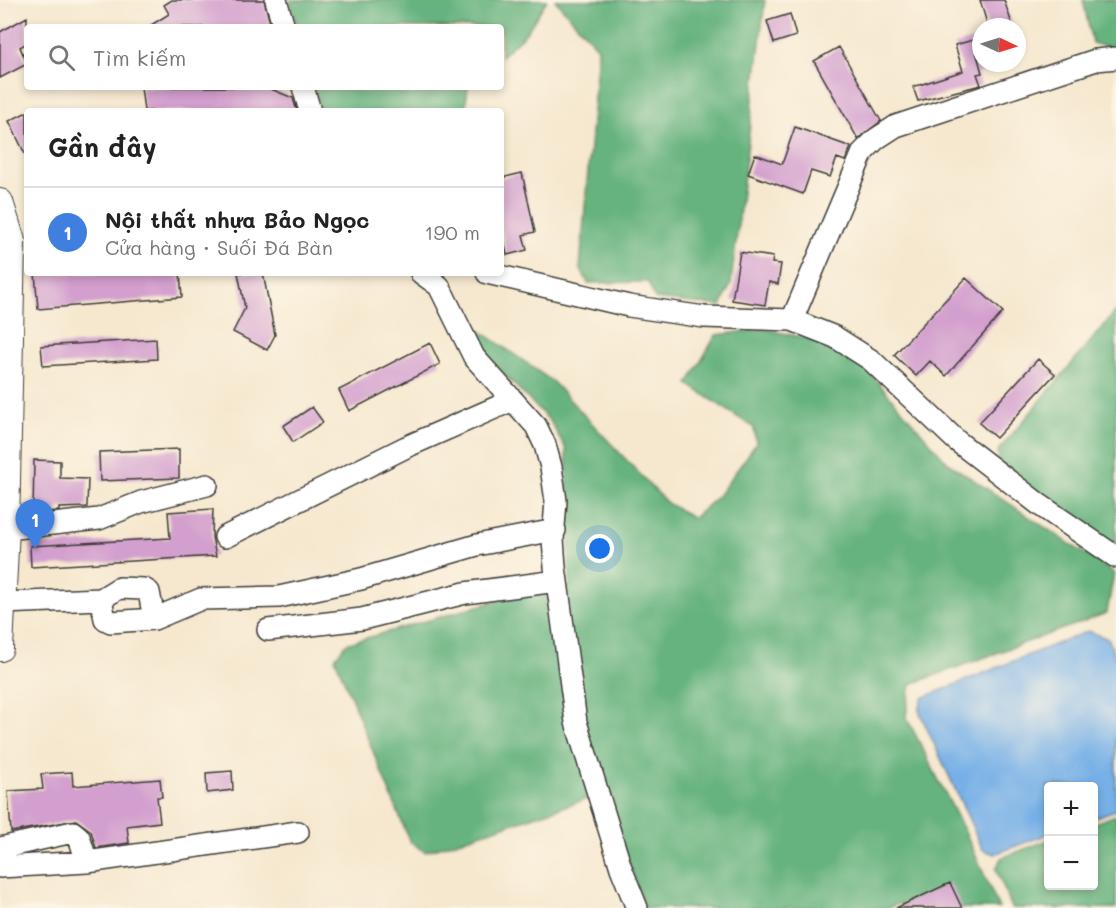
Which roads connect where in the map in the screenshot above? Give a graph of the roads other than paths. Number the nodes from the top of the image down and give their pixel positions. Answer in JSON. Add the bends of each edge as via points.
{"nodes":[{"id":1,"x":276,"y":0,"type":"edge"},
{"id":2,"x":283,"y":24,"type":"edge"},
{"id":3,"x":1116,"y":61,"type":"edge"},
{"id":4,"x":304,"y":90,"type":"edge"},
{"id":5,"x":309,"y":108,"type":"edge"},
{"id":6,"x":0,"y":202,"type":"edge"},
{"id":7,"x":13,"y":241,"type":"edge"},
{"id":8,"x":426,"y":276,"type":"edge"},
{"id":9,"x":500,"y":276,"type":"edge"},
{"id":10,"x":792,"y":321,"type":"junction"},
{"id":11,"x":513,"y":400,"type":"junction"},
{"id":12,"x":207,"y":485,"type":"dead end"},
{"id":13,"x":6,"y":529,"type":"junction"},
{"id":14,"x":555,"y":530,"type":"junction"},
{"id":15,"x":225,"y":537,"type":"dead end"},
{"id":16,"x":1116,"y":557,"type":"edge"},
{"id":17,"x":557,"y":581,"type":"junction"},
{"id":18,"x":101,"y":599,"type":"junction"},
{"id":19,"x":2,"y":603,"type":"junction"},
{"id":20,"x":154,"y":619,"type":"junction"},
{"id":21,"x":268,"y":630,"type":"dead end"},
{"id":22,"x":0,"y":647,"type":"edge"},
{"id":23,"x":298,"y":832,"type":"dead end"},
{"id":24,"x":0,"y":848,"type":"edge"},
{"id":25,"x":87,"y":862,"type":"junction"},
{"id":26,"x":0,"y":867,"type":"edge"},
{"id":27,"x":637,"y":908,"type":"edge"}],
"edges":[{"from":1,"to":2,"type":"street"},
{"from":3,"to":10,"type":"street","via":[[1096,60],[896,126],[876,139],[862,152]]},
{"from":4,"to":5,"type":"street"},
{"from":6,"to":7,"type":"street"},
{"from":7,"to":13,"type":"street"},
{"from":8,"to":11,"type":"street","via":[[439,286],[474,357]]},
{"from":9,"to":10,"type":"street","via":[[629,306],[704,317]]},
{"from":10,"to":16,"type":"street","via":[[835,337],[871,360],[957,441]]},
{"from":11,"to":14,"type":"street","via":[[536,426],[545,445],[556,501]]},
{"from":11,"to":15,"type":"street","via":[[406,447]]},
{"from":12,"to":13,"type":"street","via":[[141,502],[99,519]]},
{"from":13,"to":19,"type":"street"},
{"from":14,"to":17,"type":"street"},
{"from":14,"to":20,"type":"street","via":[[477,545],[361,579],[279,597],[201,599]]},
{"from":17,"to":21,"type":"street","via":[[465,593],[362,619]]},
{"from":17,"to":27,"type":"street","via":[[576,722]]},
{"from":18,"to":19,"type":"street"},
{"from":18,"to":20,"type":"street","via":[[105,619],[111,622]]},
{"from":18,"to":20,"type":"street","via":[[119,588],[144,589],[149,592]]},
{"from":19,"to":22,"type":"street"},
{"from":23,"to":25,"type":"street"},
{"from":24,"to":25,"type":"street","via":[[73,832],[79,837]]},
{"from":25,"to":26,"type":"street"}]}
